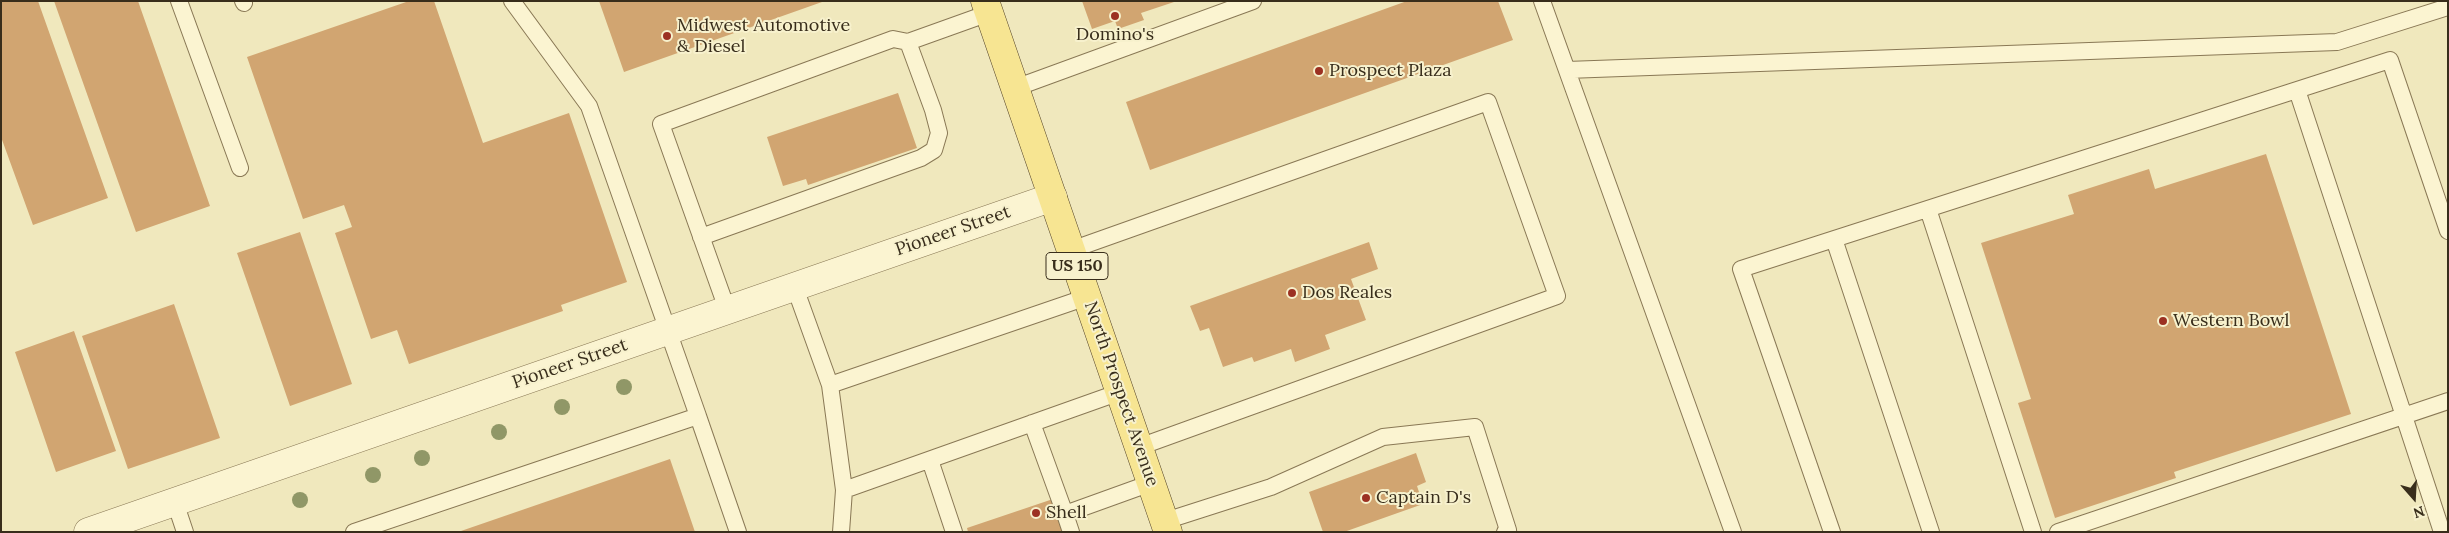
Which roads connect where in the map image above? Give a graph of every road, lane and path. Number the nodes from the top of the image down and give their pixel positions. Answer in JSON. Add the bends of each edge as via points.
{"nodes":[{"id":1,"x":179,"y":1,"type":"edge"},
{"id":2,"x":512,"y":1,"type":"edge"},
{"id":3,"x":1252,"y":1,"type":"edge"},
{"id":4,"x":1542,"y":1,"type":"edge"},
{"id":5,"x":987,"y":7,"type":"edge"},
{"id":6,"x":2448,"y":7,"type":"edge"},
{"id":7,"x":908,"y":42,"type":"junction"},
{"id":8,"x":1567,"y":70,"type":"junction"},
{"id":9,"x":1015,"y":88,"type":"junction"},
{"id":10,"x":2297,"y":90,"type":"junction"},
{"id":11,"x":240,"y":168,"type":"dead end"},
{"id":12,"x":1053,"y":197,"type":"junction"},
{"id":13,"x":1928,"y":209,"type":"junction"},
{"id":14,"x":2448,"y":231,"type":"edge"},
{"id":15,"x":701,"y":236,"type":"junction"},
{"id":16,"x":1834,"y":239,"type":"junction"},
{"id":17,"x":1071,"y":250,"type":"junction"},
{"id":18,"x":794,"y":285,"type":"junction"},
{"id":19,"x":1087,"y":297,"type":"junction"},
{"id":20,"x":727,"y":309,"type":"junction"},
{"id":21,"x":667,"y":330,"type":"junction"},
{"id":22,"x":830,"y":385,"type":"junction"},
{"id":23,"x":1120,"y":392,"type":"junction"},
{"id":24,"x":2448,"y":400,"type":"edge"},
{"id":25,"x":698,"y":416,"type":"junction"},
{"id":26,"x":2404,"y":416,"type":"junction"},
{"id":27,"x":1032,"y":423,"type":"junction"},
{"id":28,"x":1139,"y":448,"type":"junction"},
{"id":29,"x":930,"y":460,"type":"junction"},
{"id":30,"x":1151,"y":483,"type":"junction"},
{"id":31,"x":844,"y":490,"type":"junction"},
{"id":32,"x":174,"y":502,"type":"junction"},
{"id":33,"x":1065,"y":514,"type":"junction"},
{"id":34,"x":1166,"y":527,"type":"edge"},
{"id":35,"x":88,"y":532,"type":"edge"},
{"id":36,"x":185,"y":532,"type":"edge"},
{"id":37,"x":354,"y":532,"type":"edge"},
{"id":38,"x":738,"y":532,"type":"edge"},
{"id":39,"x":841,"y":532,"type":"edge"},
{"id":40,"x":954,"y":532,"type":"edge"},
{"id":41,"x":1071,"y":532,"type":"edge"},
{"id":42,"x":1505,"y":532,"type":"edge"},
{"id":43,"x":1733,"y":532,"type":"edge"},
{"id":44,"x":1832,"y":532,"type":"edge"},
{"id":45,"x":1930,"y":532,"type":"edge"},
{"id":46,"x":2033,"y":532,"type":"edge"},
{"id":47,"x":2058,"y":532,"type":"edge"},
{"id":48,"x":2442,"y":532,"type":"edge"}],
"edges":[{"from":1,"to":11,"type":"lane"},
{"from":2,"to":21,"type":"lane","via":[[588,106]]},
{"from":3,"to":9,"type":"lane"},
{"from":4,"to":8,"type":"lane"},
{"from":5,"to":7,"type":"lane"},
{"from":5,"to":9,"type":"main road","name":"North Prospect Avenue","number":"US 150"},
{"from":6,"to":8,"type":"lane","via":[[2337,42]]},
{"from":7,"to":15,"type":"lane","via":[[935,118],[938,133],[934,150],[922,158]]},
{"from":7,"to":15,"type":"lane","via":[[893,39],[661,124]]},
{"from":8,"to":43,"type":"lane"},
{"from":9,"to":12,"type":"main road","name":"North Prospect Avenue","number":"US 150"},
{"from":10,"to":13,"type":"lane"},
{"from":10,"to":14,"type":"lane","via":[[2390,60]]},
{"from":10,"to":26,"type":"lane"},
{"from":12,"to":17,"type":"main road","name":"North Prospect Avenue","number":"US 150"},
{"from":12,"to":18,"type":"street","name":"Pioneer Street"},
{"from":13,"to":16,"type":"lane"},
{"from":13,"to":46,"type":"lane"},
{"from":15,"to":20,"type":"lane"},
{"from":16,"to":44,"type":"lane","via":[[1741,269]]},
{"from":16,"to":45,"type":"lane"},
{"from":17,"to":19,"type":"main road","name":"North Prospect Avenue","number":"US 150"},
{"from":17,"to":28,"type":"lane","via":[[1488,102],[1557,296]]},
{"from":18,"to":20,"type":"street","name":"Pioneer Street"},
{"from":18,"to":22,"type":"lane"},
{"from":19,"to":22,"type":"lane"},
{"from":19,"to":23,"type":"main road","name":"North Prospect Avenue","number":"US 150"},
{"from":20,"to":21,"type":"street","name":"Pioneer Street"},
{"from":21,"to":25,"type":"lane"},
{"from":21,"to":32,"type":"street","name":"Pioneer Street"},
{"from":22,"to":31,"type":"lane"},
{"from":23,"to":27,"type":"lane"},
{"from":23,"to":28,"type":"main road","name":"North Prospect Avenue","number":"US 150"},
{"from":24,"to":26,"type":"lane"},
{"from":25,"to":37,"type":"lane"},
{"from":25,"to":38,"type":"lane"},
{"from":26,"to":47,"type":"lane"},
{"from":26,"to":48,"type":"lane"},
{"from":27,"to":29,"type":"lane"},
{"from":27,"to":33,"type":"lane"},
{"from":28,"to":30,"type":"main road","name":"North Prospect Avenue","number":"US 150"},
{"from":29,"to":31,"type":"lane"},
{"from":29,"to":40,"type":"lane"},
{"from":30,"to":33,"type":"lane"},
{"from":30,"to":34,"type":"main road","name":"North Prospect Avenue","number":"US 150"},
{"from":31,"to":39,"type":"lane"},
{"from":32,"to":35,"type":"street","name":"Pioneer Street"},
{"from":32,"to":36,"type":"lane"},
{"from":33,"to":41,"type":"lane"},
{"from":34,"to":42,"type":"lane","via":[[1271,487],[1383,437],[1475,427],[1508,530]]}]}
